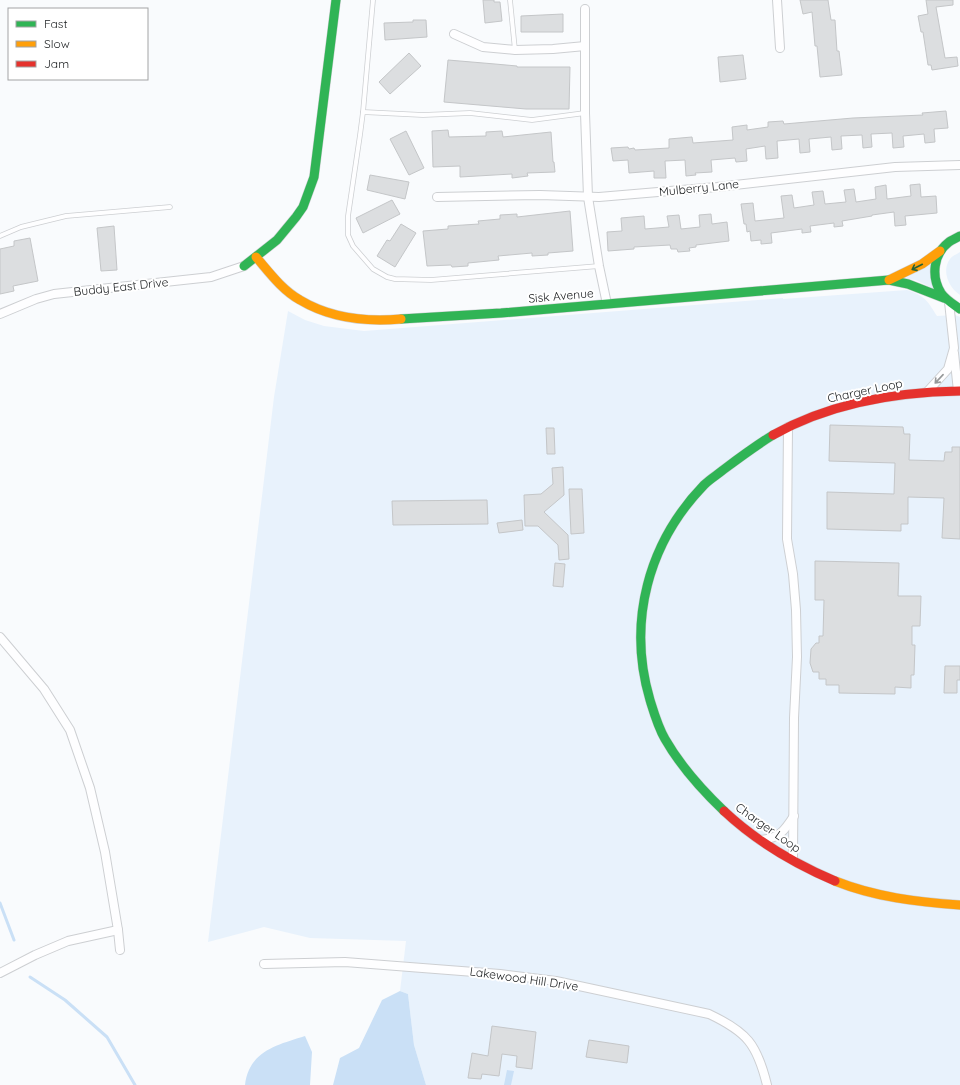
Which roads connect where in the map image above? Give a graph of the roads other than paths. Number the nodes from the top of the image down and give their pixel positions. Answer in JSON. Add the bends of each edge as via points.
{"nodes":[{"id":1,"x":336,"y":0,"type":"edge"},
{"id":2,"x":372,"y":0,"type":"edge"},
{"id":3,"x":510,"y":0,"type":"edge"},
{"id":4,"x":777,"y":0,"type":"edge"},
{"id":5,"x":585,"y":10,"type":"dead end"},
{"id":6,"x":454,"y":34,"type":"dead end"},
{"id":7,"x":585,"y":46,"type":"junction"},
{"id":8,"x":780,"y":48,"type":"dead end"},
{"id":9,"x":515,"y":50,"type":"junction"},
{"id":10,"x":363,"y":112,"type":"junction"},
{"id":11,"x":585,"y":113,"type":"junction"},
{"id":12,"x":960,"y":165,"type":"edge"},
{"id":13,"x":437,"y":197,"type":"dead end"},
{"id":14,"x":588,"y":197,"type":"junction"},
{"id":15,"x":170,"y":207,"type":"dead end"},
{"id":16,"x":959,"y":234,"type":"edge"},
{"id":17,"x":0,"y":236,"type":"edge"},
{"id":18,"x":942,"y":249,"type":"junction"},
{"id":19,"x":256,"y":257,"type":"junction"},
{"id":20,"x":244,"y":266,"type":"joint"},
{"id":21,"x":599,"y":266,"type":"junction"},
{"id":22,"x":889,"y":280,"type":"junction"},
{"id":23,"x":946,"y":300,"type":"junction"},
{"id":24,"x":607,"y":304,"type":"junction"},
{"id":25,"x":960,"y":309,"type":"edge"},
{"id":26,"x":0,"y":314,"type":"edge"},
{"id":27,"x":954,"y":348,"type":"junction"},
{"id":28,"x":959,"y":391,"type":"edge"},
{"id":29,"x":927,"y":392,"type":"junction"},
{"id":30,"x":788,"y":427,"type":"junction"},
{"id":31,"x":0,"y":637,"type":"edge"},
{"id":32,"x":794,"y":815,"type":"junction"},
{"id":33,"x":760,"y":840,"type":"junction"},
{"id":34,"x":793,"y":860,"type":"junction"},
{"id":35,"x":960,"y":905,"type":"edge"},
{"id":36,"x":118,"y":930,"type":"junction"},
{"id":37,"x":120,"y":950,"type":"dead end"},
{"id":38,"x":264,"y":964,"type":"dead end"},
{"id":39,"x":0,"y":973,"type":"edge"},
{"id":40,"x":767,"y":1085,"type":"edge"}],
"edges":[{"from":1,"to":19,"type":"street","via":[[314,176],[303,207],[296,217],[277,240]]},
{"from":2,"to":10,"type":"lane"},
{"from":3,"to":9,"type":"lane"},
{"from":4,"to":8,"type":"street"},
{"from":5,"to":7,"type":"street"},
{"from":6,"to":9,"type":"street","via":[[483,46]]},
{"from":7,"to":9,"type":"street"},
{"from":7,"to":11,"type":"street"},
{"from":10,"to":11,"type":"lane","via":[[423,115],[470,112],[532,120]]},
{"from":10,"to":21,"type":"lane","via":[[348,216],[348,235],[353,246],[373,269],[395,279],[431,280]]},
{"from":11,"to":14,"type":"street"},
{"from":12,"to":14,"type":"street","name":"Mulberry Lane","via":[[895,167],[689,190]]},
{"from":13,"to":14,"type":"street","name":"Mulberry Lane"},
{"from":14,"to":21,"type":"street"},
{"from":15,"to":17,"type":"lane","via":[[66,216],[21,227]]},
{"from":16,"to":18,"type":"street","name":"Sisk Avenue"},
{"from":18,"to":22,"type":"street","name":"Sisk Avenue","one_way":true,"via":[[930,260]]},
{"from":18,"to":23,"type":"street","via":[[936,261],[934,274],[937,287]]},
{"from":19,"to":20,"type":"street"},
{"from":19,"to":24,"type":"street","name":"Sisk Avenue","via":[[274,279],[299,300],[327,313],[358,319],[407,319]]},
{"from":20,"to":26,"type":"street","name":"Buddy East Drive","via":[[211,277],[54,294]]},
{"from":21,"to":24,"type":"street"},
{"from":22,"to":23,"type":"street","name":"Sisk Avenue","via":[[908,284]]},
{"from":22,"to":24,"type":"street","name":"Sisk Avenue"},
{"from":23,"to":25,"type":"street","name":"Sisk Avenue"},
{"from":23,"to":27,"type":"street"},
{"from":27,"to":28,"type":"street"},
{"from":27,"to":29,"type":"street","one_way":true,"via":[[948,369]]},
{"from":28,"to":29,"type":"street","name":"Charger Loop"},
{"from":29,"to":30,"type":"street","name":"Charger Loop","via":[[854,403],[819,413]]},
{"from":30,"to":32,"type":"street","via":[[787,539],[793,574],[797,657]]},
{"from":30,"to":33,"type":"street","name":"Charger Loop","via":[[749,450],[706,484],[680,516],[661,548],[642,609],[640,646],[644,678],[665,740],[689,775],[721,810]]},
{"from":31,"to":36,"type":"street","via":[[44,689],[70,730],[90,788],[105,852]]},
{"from":32,"to":33,"type":"street","via":[[780,834],[770,840]]},
{"from":32,"to":34,"type":"street"},
{"from":33,"to":34,"type":"street","name":"Charger Loop"},
{"from":34,"to":35,"type":"street","name":"Charger Loop","via":[[836,881],[877,895]]},
{"from":36,"to":37,"type":"street"},
{"from":36,"to":39,"type":"street","via":[[68,941]]},
{"from":38,"to":40,"type":"street","name":"Lakewood Hill Drive","via":[[345,962],[500,974],[556,981],[708,1014],[727,1023],[748,1040],[759,1056]]}]}
